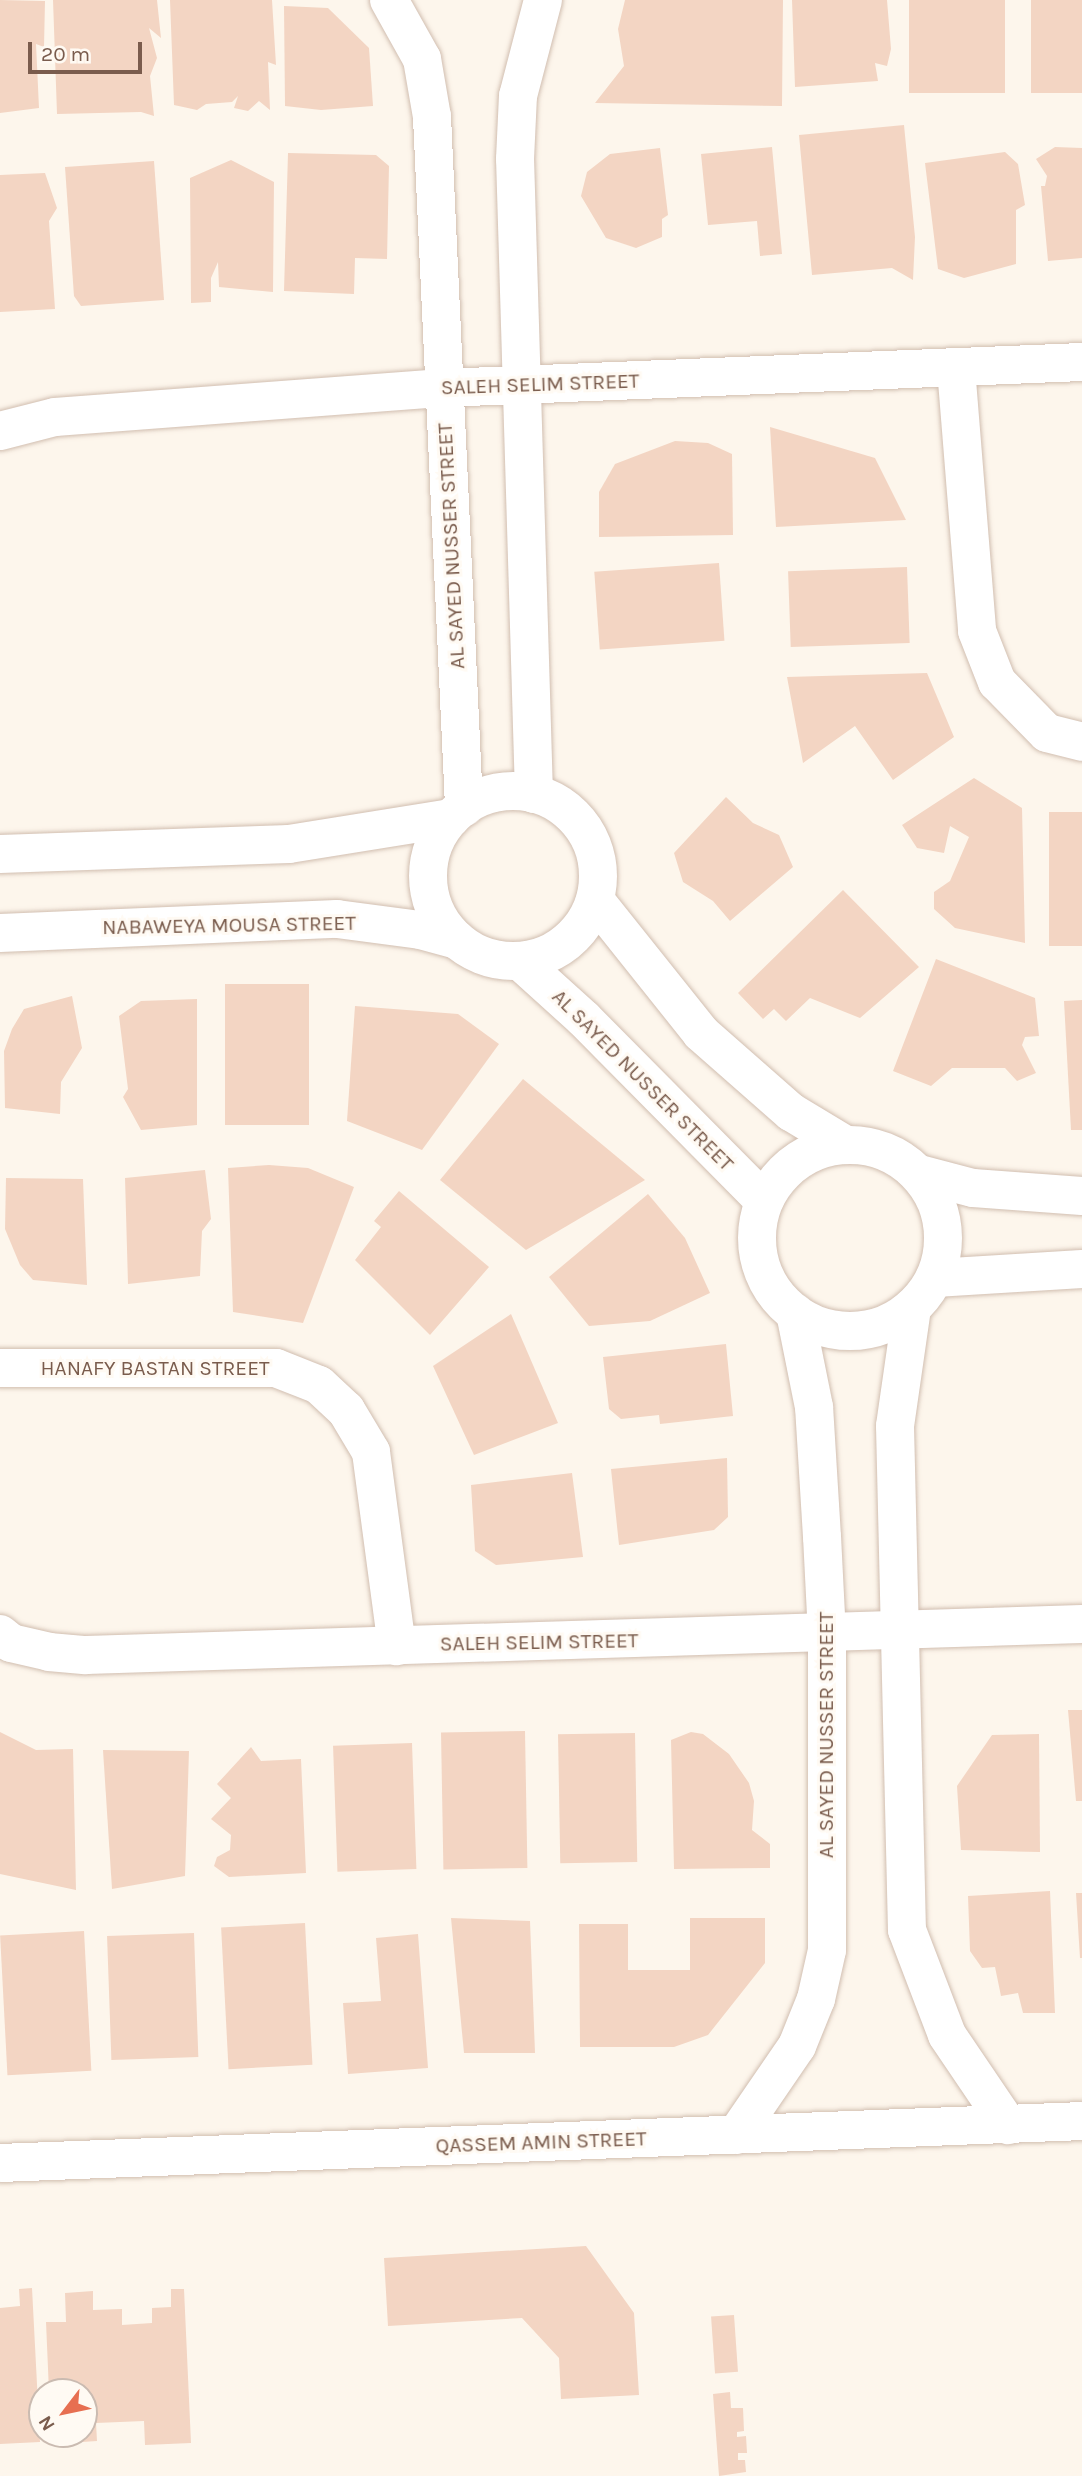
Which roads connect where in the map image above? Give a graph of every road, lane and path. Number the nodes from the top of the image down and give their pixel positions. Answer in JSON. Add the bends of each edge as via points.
{"nodes":[{"id":1,"x":389,"y":0,"type":"edge"},
{"id":2,"x":543,"y":0,"type":"edge"},
{"id":3,"x":1082,"y":362,"type":"edge"},
{"id":4,"x":956,"y":368,"type":"junction"},
{"id":5,"x":520,"y":384,"type":"junction"},
{"id":6,"x":443,"y":387,"type":"junction"},
{"id":7,"x":0,"y":431,"type":"edge"},
{"id":8,"x":1082,"y":741,"type":"edge"},
{"id":9,"x":534,"y":794,"type":"junction"},
{"id":10,"x":457,"y":812,"type":"junction"},
{"id":11,"x":0,"y":854,"type":"edge"},
{"id":12,"x":595,"y":900,"type":"junction"},
{"id":13,"x":0,"y":933,"type":"edge"},
{"id":14,"x":457,"y":940,"type":"junction"},
{"id":15,"x":521,"y":962,"type":"junction"},
{"id":16,"x":844,"y":1144,"type":"junction"},
{"id":17,"x":919,"y":1174,"type":"junction"},
{"id":18,"x":1082,"y":1196,"type":"edge"},
{"id":19,"x":764,"y":1201,"type":"junction"},
{"id":20,"x":1082,"y":1269,"type":"edge"},
{"id":21,"x":935,"y":1278,"type":"junction"},
{"id":22,"x":912,"y":1308,"type":"junction"},
{"id":23,"x":795,"y":1313,"type":"junction"},
{"id":24,"x":0,"y":1368,"type":"edge"},
{"id":25,"x":1082,"y":1624,"type":"edge"},
{"id":26,"x":902,"y":1630,"type":"junction"},
{"id":27,"x":0,"y":1634,"type":"edge"},
{"id":28,"x":827,"y":1635,"type":"junction"},
{"id":29,"x":397,"y":1646,"type":"junction"},
{"id":30,"x":1082,"y":2121,"type":"edge"},
{"id":31,"x":1007,"y":2125,"type":"junction"},
{"id":32,"x":736,"y":2135,"type":"junction"},
{"id":33,"x":0,"y":2163,"type":"edge"}],
"edges":[{"from":1,"to":6,"type":"street","name":"AL SAYED NUSSER STREET","via":[[422,59],[432,117]]},
{"from":2,"to":5,"type":"street","via":[[518,96],[514,159]]},
{"from":3,"to":4,"type":"street","name":"SALEH SELIM STREET"},
{"from":4,"to":5,"type":"street","name":"SALEH SELIM STREET"},
{"from":4,"to":8,"type":"street","via":[[977,631],[997,682],[1047,733]]},
{"from":5,"to":6,"type":"street","name":"SALEH SELIM STREET"},
{"from":5,"to":9,"type":"street"},
{"from":6,"to":7,"type":"street","name":"SALEH SELIM STREET","via":[[55,417]]},
{"from":6,"to":10,"type":"street","name":"AL SAYED NUSSER STREET"},
{"from":9,"to":10,"type":"street","via":[[497,792]]},
{"from":9,"to":12,"type":"street","via":[[559,804],[579,823],[593,847],[599,874]]},
{"from":10,"to":11,"type":"street","via":[[289,844]]},
{"from":10,"to":14,"type":"street","via":[[438,836],[428,880],[432,903]]},
{"from":12,"to":15,"type":"street","via":[[585,924],[568,943],[546,956]]},
{"from":12,"to":16,"type":"street","via":[[701,1033],[791,1112]]},
{"from":13,"to":14,"type":"street","name":"NABAWEYA MOUSA STREET","via":[[337,919],[387,924]]},
{"from":14,"to":15,"type":"street","via":[[487,958]]},
{"from":15,"to":19,"type":"street","name":"AL SAYED NUSSER STREET","via":[[584,1019]]},
{"from":16,"to":17,"type":"street","via":[[885,1150]]},
{"from":16,"to":19,"type":"street","via":[[818,1149],[796,1161],[777,1178]]},
{"from":17,"to":18,"type":"street","via":[[973,1188]]},
{"from":17,"to":21,"type":"street","via":[[943,1223]]},
{"from":19,"to":23,"type":"street","via":[[757,1231],[760,1262],[773,1291]]},
{"from":20,"to":21,"type":"street"},
{"from":21,"to":22,"type":"street"},
{"from":22,"to":23,"type":"street","via":[[885,1325],[854,1331],[823,1327]]},
{"from":22,"to":26,"type":"street","via":[[895,1426]]},
{"from":23,"to":28,"type":"street","name":"AL SAYED NUSSER STREET","via":[[814,1407]]},
{"from":24,"to":29,"type":"street","name":"HANAFY BASTAN STREET","via":[[276,1368],[318,1385],[346,1410],[371,1452]]},
{"from":25,"to":26,"type":"street","name":"SALEH SELIM STREET"},
{"from":26,"to":28,"type":"street","name":"SALEH SELIM STREET"},
{"from":26,"to":31,"type":"street","via":[[907,1930],[947,2035]]},
{"from":27,"to":29,"type":"street","name":"SALEH SELIM STREET","via":[[10,1643],[86,1655]]},
{"from":28,"to":29,"type":"street","name":"SALEH SELIM STREET"},
{"from":28,"to":32,"type":"street","name":"AL SAYED NUSSER STREET","via":[[827,1950],[816,1999],[797,2046]]},
{"from":30,"to":31,"type":"street","name":"QASSEM AMIN STREET"},
{"from":31,"to":32,"type":"street","name":"QASSEM AMIN STREET"},
{"from":32,"to":33,"type":"street","name":"QASSEM AMIN STREET"}]}
